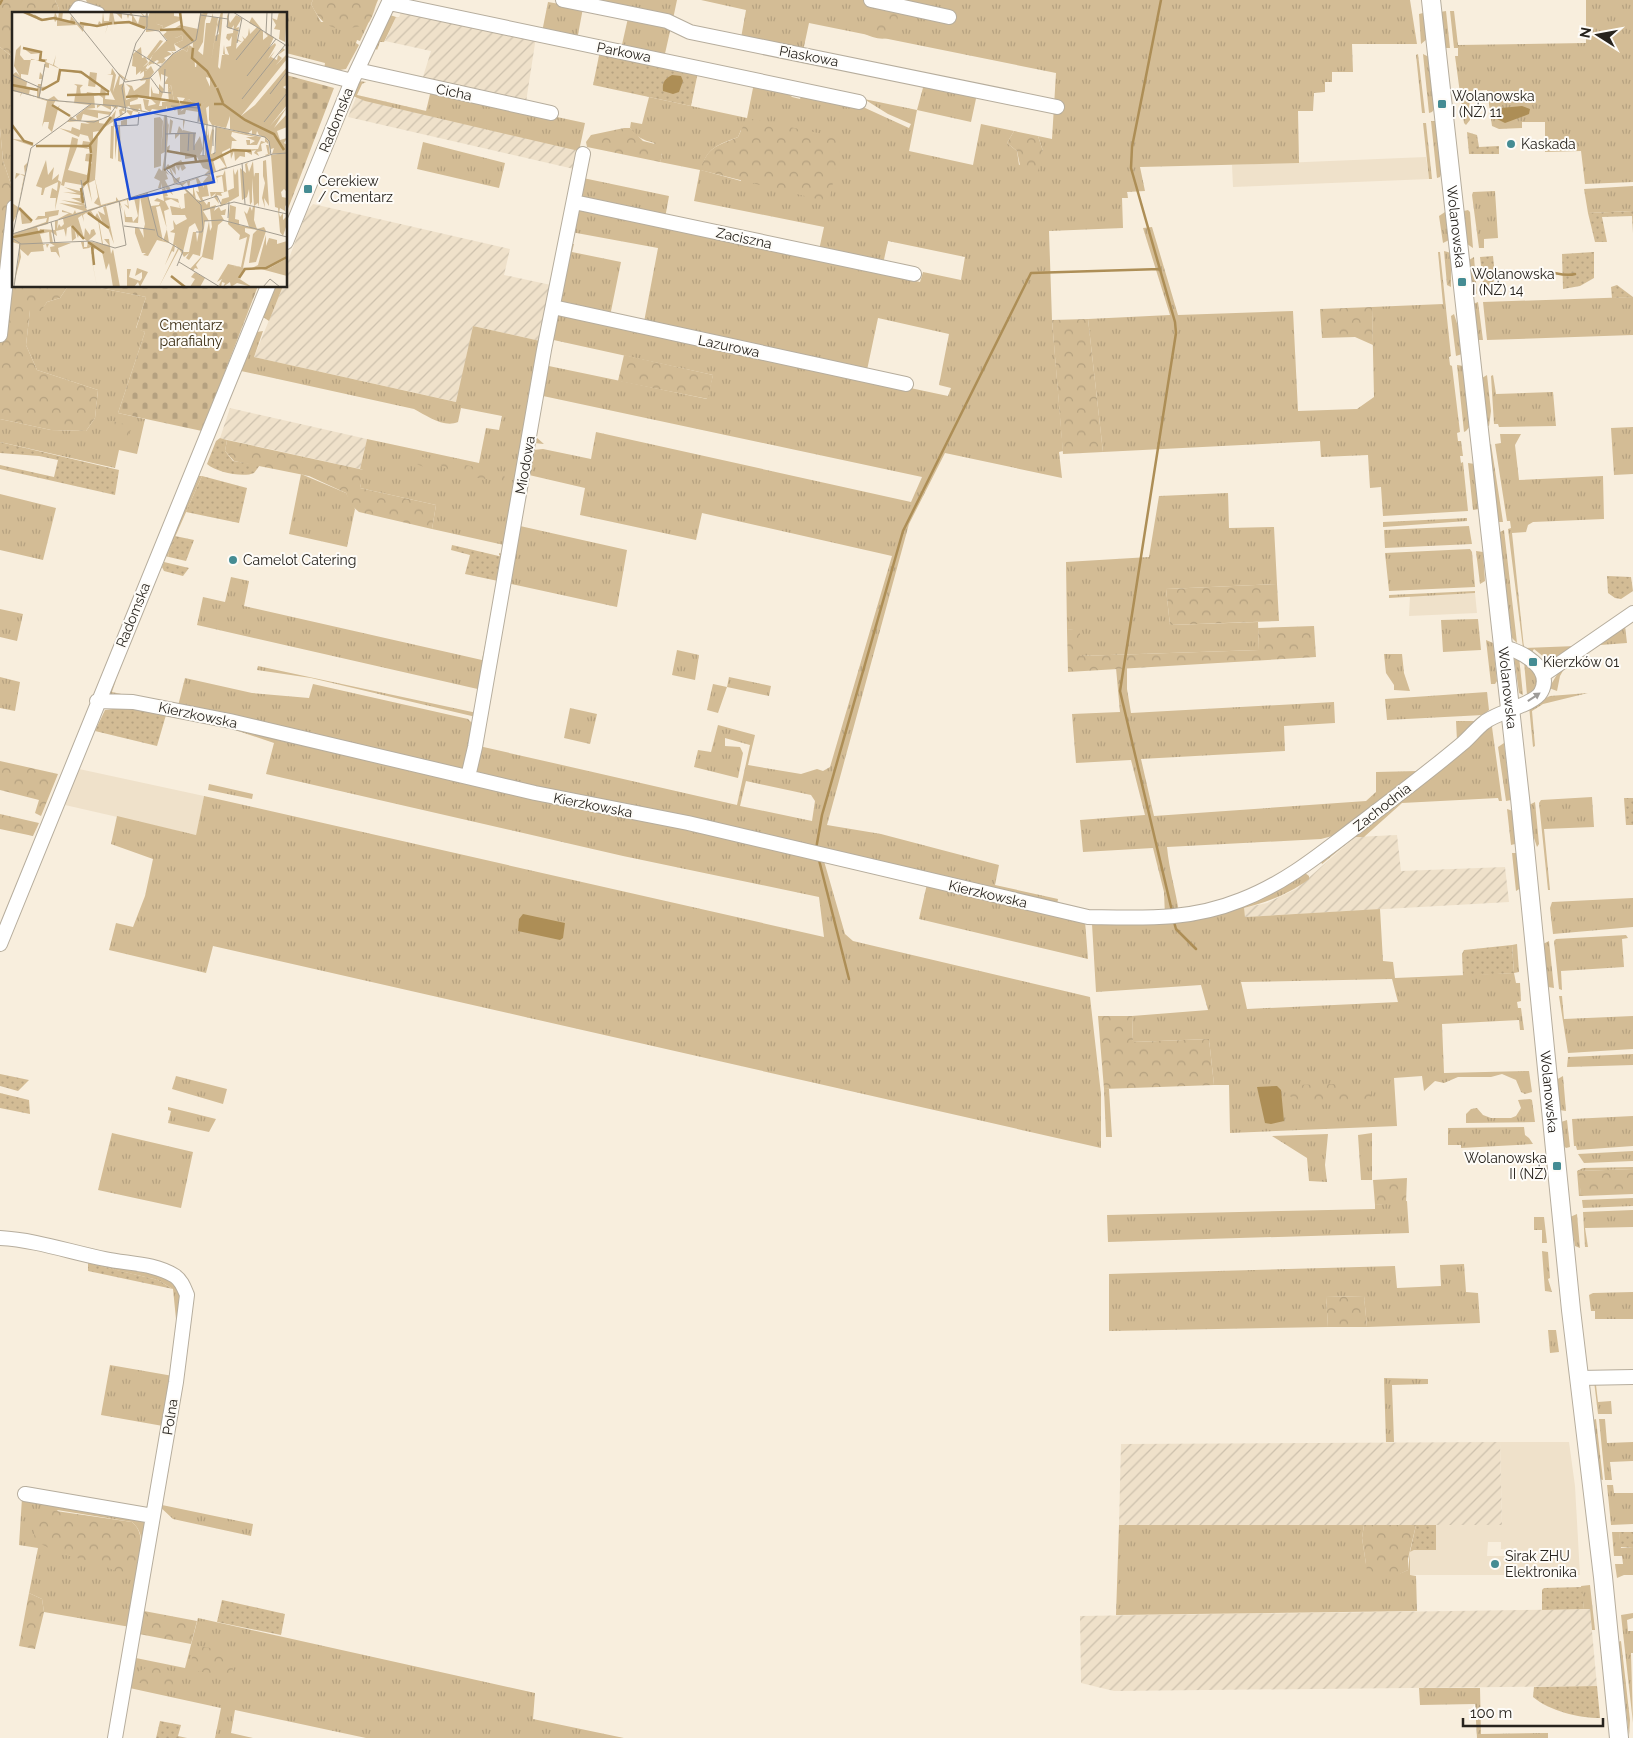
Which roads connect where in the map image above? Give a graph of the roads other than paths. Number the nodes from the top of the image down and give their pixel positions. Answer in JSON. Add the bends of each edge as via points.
{"nodes":[{"id":1,"x":563,"y":0,"type":"edge"},
{"id":2,"x":871,"y":0,"type":"edge"},
{"id":3,"x":1431,"y":0,"type":"edge"},
{"id":4,"x":389,"y":1,"type":"edge"},
{"id":5,"x":949,"y":17,"type":"dead end"},
{"id":6,"x":288,"y":64,"type":"edge"},
{"id":7,"x":354,"y":76,"type":"junction"},
{"id":8,"x":859,"y":102,"type":"dead end"},
{"id":9,"x":1057,"y":107,"type":"dead end"},
{"id":10,"x":552,"y":113,"type":"dead end"},
{"id":11,"x":583,"y":154,"type":"dead end"},
{"id":12,"x":574,"y":202,"type":"junction"},
{"id":13,"x":12,"y":225,"type":"edge"},
{"id":14,"x":288,"y":237,"type":"edge"},
{"id":15,"x":914,"y":274,"type":"dead end"},
{"id":16,"x":267,"y":288,"type":"edge"},
{"id":17,"x":553,"y":308,"type":"junction"},
{"id":18,"x":0,"y":335,"type":"edge"},
{"id":19,"x":906,"y":384,"type":"dead end"},
{"id":20,"x":1633,"y":613,"type":"edge"},
{"id":21,"x":1503,"y":647,"type":"junction"},
{"id":22,"x":1543,"y":675,"type":"junction"},
{"id":23,"x":97,"y":701,"type":"junction"},
{"id":24,"x":1510,"y":709,"type":"junction"},
{"id":25,"x":468,"y":777,"type":"junction"},
{"id":26,"x":1088,"y":917,"type":"joint"},
{"id":27,"x":0,"y":944,"type":"edge"},
{"id":28,"x":0,"y":1238,"type":"edge"},
{"id":29,"x":1579,"y":1378,"type":"junction"},
{"id":30,"x":1633,"y":1378,"type":"edge"},
{"id":31,"x":25,"y":1494,"type":"dead end"},
{"id":32,"x":153,"y":1516,"type":"junction"},
{"id":33,"x":115,"y":1738,"type":"edge"},
{"id":34,"x":1619,"y":1738,"type":"edge"}],
"edges":[{"from":1,"to":9,"type":"street","name":"Piaskowa","via":[[667,21],[690,32]]},
{"from":2,"to":5,"type":"street"},
{"from":3,"to":21,"type":"main road","name":"Wolanowska"},
{"from":4,"to":7,"type":"street","name":"Radomska"},
{"from":4,"to":8,"type":"street","name":"Parkowa"},
{"from":6,"to":7,"type":"street","name":"Cicha"},
{"from":7,"to":10,"type":"street","name":"Cicha"},
{"from":7,"to":14,"type":"street","name":"Radomska"},
{"from":11,"to":12,"type":"street","name":"Miodowa"},
{"from":12,"to":15,"type":"street","name":"Zaciszna"},
{"from":12,"to":17,"type":"street","name":"Miodowa"},
{"from":13,"to":18,"type":"street"},
{"from":16,"to":23,"type":"street","name":"Radomska"},
{"from":17,"to":19,"type":"street","name":"Lazurowa"},
{"from":17,"to":25,"type":"street","name":"Miodowa"},
{"from":20,"to":22,"type":"street"},
{"from":21,"to":22,"type":"street","via":[[1524,654]]},
{"from":21,"to":24,"type":"main road","name":"Wolanowska"},
{"from":24,"to":22,"type":"street","name":"Zachodnia","one_way":true,"via":[[1537,696],[1543,687]]},
{"from":23,"to":25,"type":"street","name":"Kierzkowska","via":[[164,707]]},
{"from":23,"to":27,"type":"street","name":"Radomska"},
{"from":24,"to":26,"type":"street","name":"Zachodnia","via":[[1484,722],[1425,773],[1306,864],[1271,886],[1240,901],[1180,917]]},
{"from":24,"to":29,"type":"main road","name":"Wolanowska"},
{"from":25,"to":26,"type":"street","name":"Kierzkowska","via":[[598,807],[688,823]]},
{"from":28,"to":32,"type":"street","name":"Polna","via":[[47,1244],[103,1259],[157,1268],[177,1278],[183,1285],[187,1295],[186,1308]]},
{"from":29,"to":30,"type":"street"},
{"from":29,"to":34,"type":"main road","name":"Wolanowska","via":[[1604,1578]]},
{"from":31,"to":32,"type":"street"},
{"from":32,"to":33,"type":"street","name":"Polna"}]}
